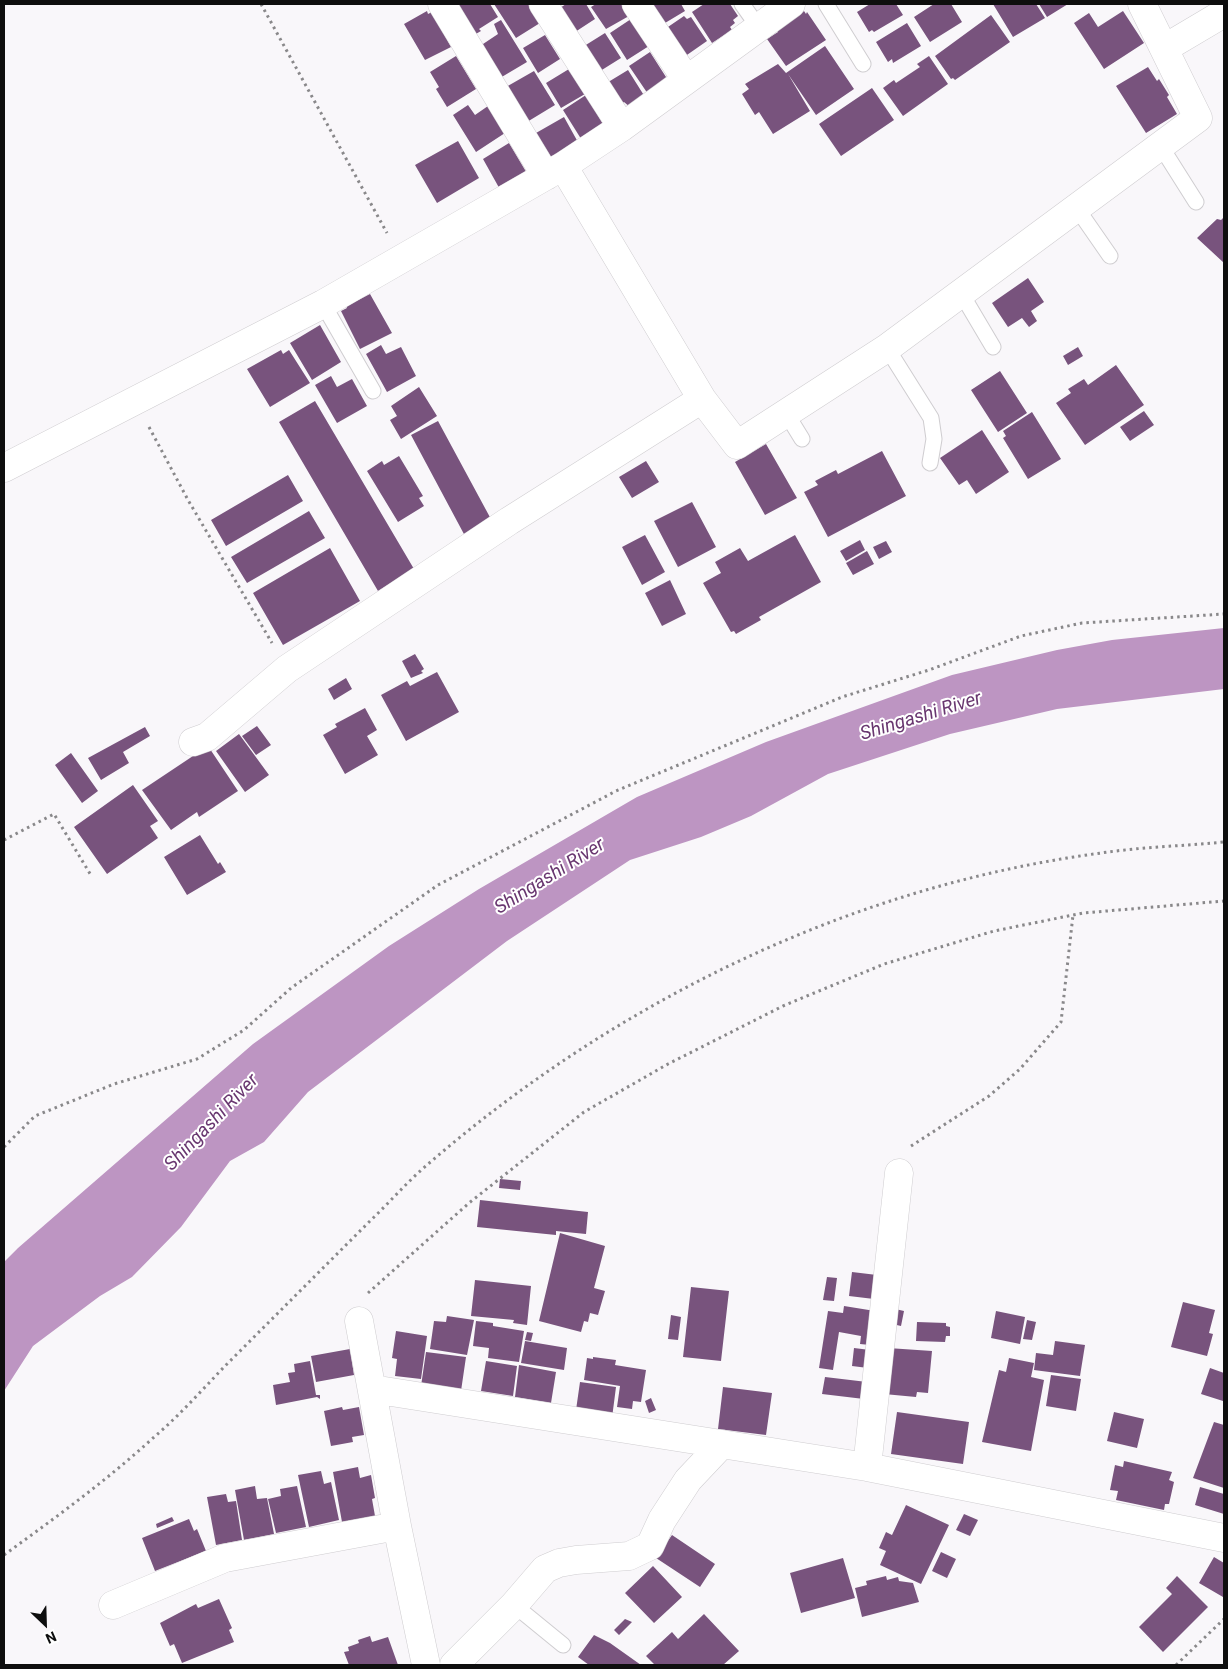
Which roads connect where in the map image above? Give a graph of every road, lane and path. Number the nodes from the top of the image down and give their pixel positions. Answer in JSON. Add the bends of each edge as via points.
{"nodes":[{"id":1,"x":261,"y":4,"type":"edge"},
{"id":2,"x":442,"y":4,"type":"edge"},
{"id":3,"x":543,"y":4,"type":"edge"},
{"id":4,"x":636,"y":4,"type":"edge"},
{"id":5,"x":742,"y":4,"type":"edge"},
{"id":6,"x":791,"y":4,"type":"edge"},
{"id":7,"x":826,"y":4,"type":"edge"},
{"id":8,"x":1142,"y":4,"type":"edge"},
{"id":9,"x":1224,"y":13,"type":"edge"},
{"id":10,"x":759,"y":28,"type":"junction"},
{"id":11,"x":1165,"y":48,"type":"junction"},
{"id":12,"x":863,"y":64,"type":"dead end"},
{"id":13,"x":686,"y":80,"type":"junction"},
{"id":14,"x":622,"y":126,"type":"junction"},
{"id":15,"x":1160,"y":145,"type":"junction"},
{"id":16,"x":555,"y":171,"type":"junction"},
{"id":17,"x":1196,"y":202,"type":"dead end"},
{"id":18,"x":1076,"y":206,"type":"junction"},
{"id":19,"x":1110,"y":256,"type":"dead end"},
{"id":20,"x":402,"y":260,"type":"junction"},
{"id":21,"x":961,"y":293,"type":"junction"},
{"id":22,"x":323,"y":304,"type":"junction"},
{"id":23,"x":993,"y":347,"type":"dead end"},
{"id":24,"x":887,"y":348,"type":"junction"},
{"id":25,"x":373,"y":391,"type":"dead end"},
{"id":26,"x":702,"y":399,"type":"junction"},
{"id":27,"x":136,"y":402,"type":"junction"},
{"id":28,"x":786,"y":413,"type":"junction"},
{"id":29,"x":802,"y":439,"type":"dead end"},
{"id":30,"x":930,"y":463,"type":"dead end"},
{"id":31,"x":4,"y":468,"type":"edge"},
{"id":32,"x":1224,"y":614,"type":"edge"},
{"id":33,"x":287,"y":669,"type":"junction"},
{"id":34,"x":193,"y":742,"type":"dead end"},
{"id":35,"x":4,"y":840,"type":"edge"},
{"id":36,"x":1224,"y":842,"type":"edge"},
{"id":37,"x":92,"y":877,"type":"dead end"},
{"id":38,"x":1224,"y":901,"type":"edge"},
{"id":39,"x":1073,"y":914,"type":"junction"},
{"id":40,"x":4,"y":1147,"type":"edge"},
{"id":41,"x":899,"y":1173,"type":"joint"},
{"id":42,"x":359,"y":1321,"type":"joint"},
{"id":43,"x":372,"y":1389,"type":"junction"},
{"id":44,"x":722,"y":1444,"type":"junction"},
{"id":45,"x":868,"y":1467,"type":"junction"},
{"id":46,"x":397,"y":1526,"type":"junction"},
{"id":47,"x":1224,"y":1538,"type":"edge"},
{"id":48,"x":4,"y":1555,"type":"edge"},
{"id":49,"x":113,"y":1605,"type":"dead end"},
{"id":50,"x":514,"y":1605,"type":"junction"},
{"id":51,"x":1224,"y":1619,"type":"edge"},
{"id":52,"x":563,"y":1645,"type":"dead end"},
{"id":53,"x":426,"y":1665,"type":"edge"},
{"id":54,"x":454,"y":1665,"type":"edge"},
{"id":55,"x":1176,"y":1665,"type":"edge"}],
"edges":[{"from":1,"to":20,"type":"path"},
{"from":2,"to":16,"type":"street"},
{"from":3,"to":14,"type":"street"},
{"from":4,"to":13,"type":"street"},
{"from":5,"to":10,"type":"lane"},
{"from":6,"to":10,"type":"street"},
{"from":7,"to":12,"type":"lane"},
{"from":8,"to":11,"type":"street"},
{"from":9,"to":11,"type":"street"},
{"from":10,"to":13,"type":"street"},
{"from":11,"to":15,"type":"street","via":[[1198,118]]},
{"from":13,"to":14,"type":"street"},
{"from":14,"to":16,"type":"street"},
{"from":15,"to":17,"type":"lane"},
{"from":15,"to":18,"type":"street"},
{"from":16,"to":20,"type":"street"},
{"from":16,"to":26,"type":"street"},
{"from":18,"to":19,"type":"lane"},
{"from":18,"to":21,"type":"street"},
{"from":20,"to":22,"type":"street"},
{"from":21,"to":23,"type":"lane"},
{"from":21,"to":24,"type":"street"},
{"from":22,"to":25,"type":"lane"},
{"from":22,"to":27,"type":"street"},
{"from":24,"to":28,"type":"street"},
{"from":24,"to":30,"type":"lane","via":[[931,418],[934,439]]},
{"from":26,"to":28,"type":"street","via":[[737,445]]},
{"from":26,"to":33,"type":"street","via":[[508,521]]},
{"from":27,"to":31,"type":"street"},
{"from":27,"to":33,"type":"path","via":[[188,500]]},
{"from":28,"to":29,"type":"lane"},
{"from":32,"to":40,"type":"path","via":[[1082,623],[1021,636],[929,670],[842,697],[625,787],[438,885],[291,988],[244,1030],[197,1059],[114,1084],[35,1116]]},
{"from":33,"to":34,"type":"street","via":[[207,737]]},
{"from":35,"to":37,"type":"path","via":[[54,814]]},
{"from":36,"to":48,"type":"path","via":[[1100,853],[1006,870],[913,894],[813,929],[732,963],[668,997],[596,1040],[511,1098],[426,1166],[154,1438]]},
{"from":38,"to":39,"type":"path"},
{"from":39,"to":41,"type":"path","via":[[1061,1022],[1020,1069],[989,1096],[911,1146]]},
{"from":39,"to":42,"type":"path","via":[[994,931],[884,964],[783,1006],[668,1064],[584,1112],[469,1203],[365,1296]]},
{"from":41,"to":45,"type":"street"},
{"from":42,"to":43,"type":"street"},
{"from":43,"to":44,"type":"street"},
{"from":43,"to":46,"type":"street"},
{"from":44,"to":45,"type":"street"},
{"from":44,"to":50,"type":"street","via":[[688,1480],[662,1520],[650,1546],[630,1556],[559,1563],[545,1569]]},
{"from":45,"to":47,"type":"street"},
{"from":46,"to":49,"type":"street","via":[[225,1558]]},
{"from":46,"to":53,"type":"street"},
{"from":50,"to":52,"type":"lane"},
{"from":50,"to":54,"type":"street"},
{"from":51,"to":55,"type":"path"}]}
